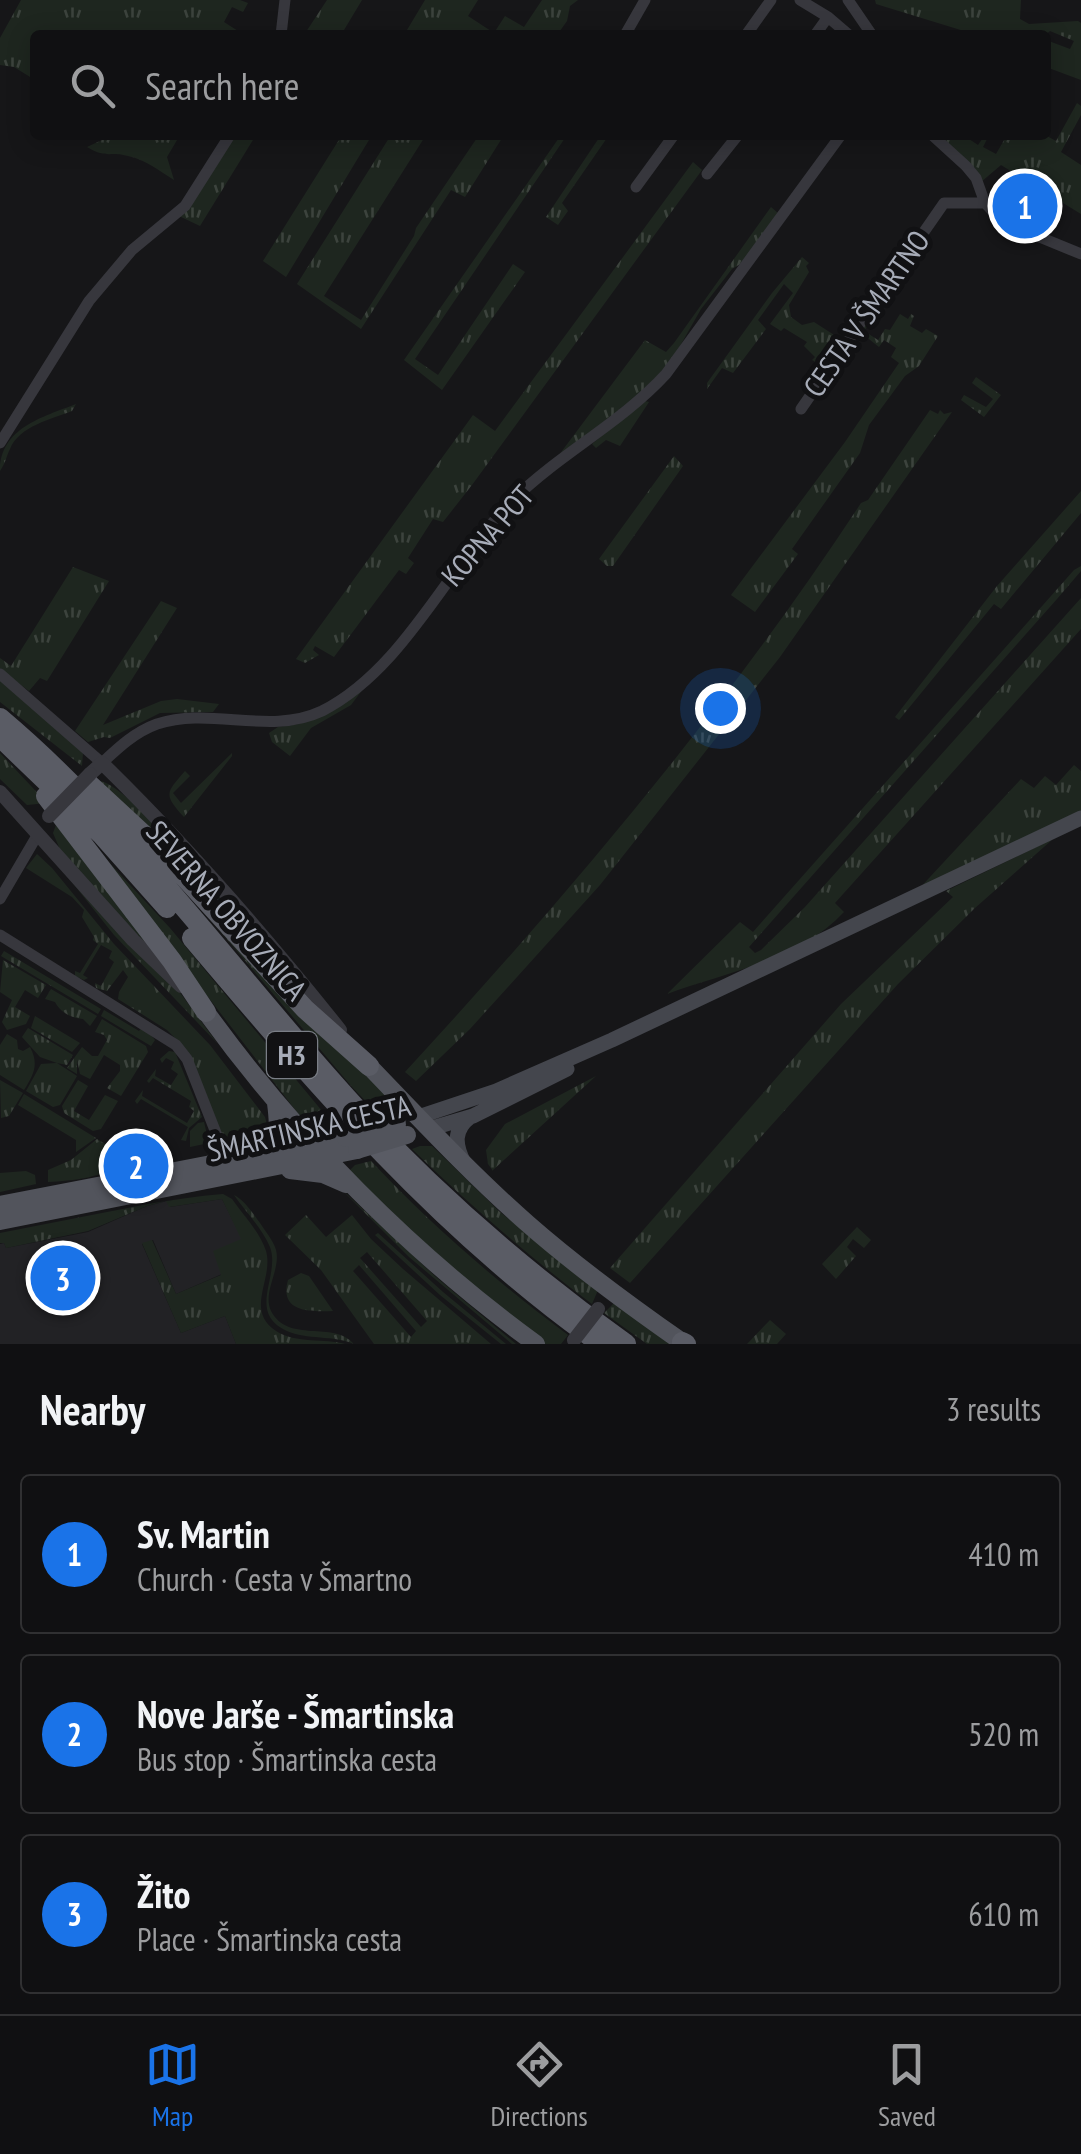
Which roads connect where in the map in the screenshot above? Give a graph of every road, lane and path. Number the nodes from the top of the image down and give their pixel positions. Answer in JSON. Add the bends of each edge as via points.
{"nodes":[{"id":1,"x":285,"y":0,"type":"edge"},
{"id":2,"x":646,"y":0,"type":"edge"},
{"id":3,"x":770,"y":0,"type":"edge"},
{"id":4,"x":800,"y":0,"type":"edge"},
{"id":5,"x":848,"y":0,"type":"edge"},
{"id":6,"x":828,"y":17,"type":"junction"},
{"id":7,"x":282,"y":30,"type":"edge"},
{"id":8,"x":628,"y":30,"type":"edge"},
{"id":9,"x":749,"y":30,"type":"edge"},
{"id":10,"x":819,"y":30,"type":"edge"},
{"id":11,"x":843,"y":30,"type":"edge"},
{"id":12,"x":869,"y":30,"type":"edge"},
{"id":13,"x":227,"y":140,"type":"edge"},
{"id":14,"x":670,"y":140,"type":"edge"},
{"id":15,"x":734,"y":140,"type":"edge"},
{"id":16,"x":837,"y":140,"type":"edge"},
{"id":17,"x":937,"y":140,"type":"edge"},
{"id":18,"x":707,"y":174,"type":"dead end"},
{"id":19,"x":636,"y":188,"type":"dead end"},
{"id":20,"x":985,"y":202,"type":"junction"},
{"id":21,"x":1081,"y":254,"type":"edge"},
{"id":22,"x":801,"y":409,"type":"dead end"},
{"id":23,"x":0,"y":443,"type":"edge"},
{"id":24,"x":0,"y":674,"type":"edge"},
{"id":25,"x":0,"y":718,"type":"edge"},
{"id":26,"x":3,"y":739,"type":"edge"},
{"id":27,"x":35,"y":750,"type":"junction"},
{"id":28,"x":96,"y":768,"type":"junction"},
{"id":29,"x":0,"y":792,"type":"edge"},
{"id":30,"x":1081,"y":818,"type":"edge"},
{"id":31,"x":38,"y":834,"type":"junction"},
{"id":32,"x":0,"y":900,"type":"edge"},
{"id":33,"x":0,"y":935,"type":"edge"},
{"id":34,"x":206,"y":1012,"type":"junction"},
{"id":35,"x":612,"y":1040,"type":"junction"},
{"id":36,"x":368,"y":1066,"type":"junction"},
{"id":37,"x":276,"y":1102,"type":"junction"},
{"id":38,"x":473,"y":1116,"type":"junction"},
{"id":39,"x":424,"y":1123,"type":"junction"},
{"id":40,"x":322,"y":1150,"type":"junction"},
{"id":41,"x":247,"y":1157,"type":"junction"},
{"id":42,"x":227,"y":1161,"type":"junction"},
{"id":43,"x":466,"y":1166,"type":"junction"},
{"id":44,"x":262,"y":1170,"type":"junction"},
{"id":45,"x":360,"y":1191,"type":"junction"},
{"id":46,"x":0,"y":1205,"type":"edge"},
{"id":47,"x":0,"y":1221,"type":"edge"},
{"id":48,"x":610,"y":1292,"type":"junction"},
{"id":49,"x":512,"y":1327,"type":"junction"},
{"id":50,"x":573,"y":1342,"type":"edge"},
{"id":51,"x":684,"y":1343,"type":"edge"},
{"id":52,"x":522,"y":1344,"type":"edge"},
{"id":53,"x":536,"y":1344,"type":"edge"},
{"id":54,"x":601,"y":1344,"type":"edge"},
{"id":55,"x":626,"y":1344,"type":"edge"}],
"edges":[{"from":1,"to":7,"type":"street"},
{"from":2,"to":8,"type":"street"},
{"from":3,"to":9,"type":"street"},
{"from":4,"to":6,"type":"street"},
{"from":5,"to":12,"type":"street"},
{"from":6,"to":10,"type":"street"},
{"from":6,"to":11,"type":"street"},
{"from":13,"to":23,"type":"street","via":[[185,206],[132,250],[89,300]]},
{"from":14,"to":19,"type":"street"},
{"from":15,"to":18,"type":"street"},
{"from":16,"to":28,"type":"street","name":"KOPNA POT","via":[[666,374],[516,498],[366,682],[302,717],[156,724]]},
{"from":17,"to":20,"type":"street","via":[[976,178]]},
{"from":20,"to":21,"type":"street","via":[[1002,222]]},
{"from":20,"to":22,"type":"street","name":"CESTA V ŠMARTNO","via":[[944,204]]},
{"from":24,"to":28,"type":"street"},
{"from":25,"to":27,"type":"highway","name":"SEVERNA OBVOZNICA","number":"H3"},
{"from":26,"to":34,"type":"highway"},
{"from":26,"to":54,"type":"highway","name":"SEVERNA OBVOZNICA","number":"H3","via":[[102,835],[388,1161],[500,1265]]},
{"from":27,"to":36,"type":"highway","via":[[79,775],[156,846],[305,1009]]},
{"from":27,"to":55,"type":"highway","name":"SEVERNA OBVOZNICA","number":"H3","via":[[158,875],[405,1158],[504,1250]]},
{"from":28,"to":31,"type":"street","bridge":true},
{"from":28,"to":36,"type":"street","via":[[174,836]]},
{"from":29,"to":31,"type":"street"},
{"from":30,"to":35,"type":"main road","name":"ŠMARTINSKA CESTA"},
{"from":31,"to":32,"type":"street"},
{"from":31,"to":34,"type":"street"},
{"from":33,"to":42,"type":"street","via":[[172,1041],[187,1060]]},
{"from":34,"to":37,"type":"main road"},
{"from":35,"to":38,"type":"main road","name":"ŠMARTINSKA CESTA"},
{"from":35,"to":39,"type":"main road","name":"ŠMARTINSKA CESTA"},
{"from":36,"to":39,"type":"main road"},
{"from":37,"to":40,"type":"main road"},
{"from":37,"to":41,"type":"main road","via":[[275,1140]]},
{"from":38,"to":39,"type":"main road","name":"ŠMARTINSKA CESTA"},
{"from":38,"to":43,"type":"main road","via":[[457,1138]]},
{"from":39,"to":40,"type":"main road","name":"ŠMARTINSKA CESTA","bridge":true},
{"from":39,"to":43,"type":"main road"},
{"from":40,"to":41,"type":"main road","name":"ŠMARTINSKA CESTA"},
{"from":40,"to":44,"type":"main road","name":"ŠMARTINSKA CESTA"},
{"from":40,"to":45,"type":"main road"},
{"from":41,"to":42,"type":"main road","name":"ŠMARTINSKA CESTA"},
{"from":42,"to":46,"type":"main road","name":"ŠMARTINSKA CESTA"},
{"from":43,"to":48,"type":"main road"},
{"from":44,"to":45,"type":"main road","via":[[316,1172]]},
{"from":44,"to":47,"type":"main road","name":"ŠMARTINSKA CESTA"},
{"from":45,"to":49,"type":"main road"},
{"from":48,"to":50,"type":"street","bridge":true},
{"from":48,"to":51,"type":"main road"},
{"from":49,"to":52,"type":"street"},
{"from":49,"to":53,"type":"main road"}]}
